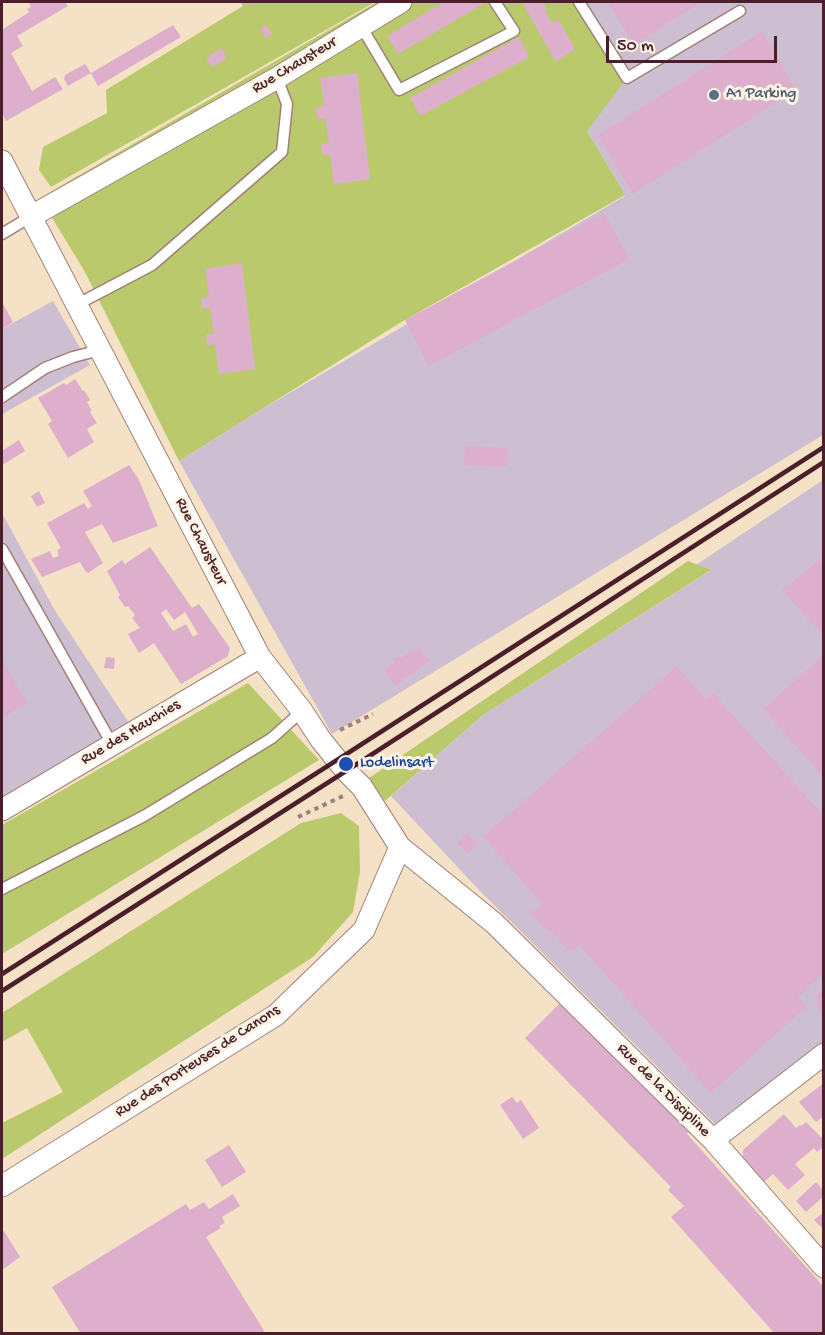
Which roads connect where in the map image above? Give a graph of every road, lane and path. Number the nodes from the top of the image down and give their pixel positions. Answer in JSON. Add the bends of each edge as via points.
{"nodes":[{"id":1,"x":402,"y":2,"type":"edge"},
{"id":2,"x":495,"y":2,"type":"edge"},
{"id":3,"x":579,"y":2,"type":"edge"},
{"id":4,"x":740,"y":11,"type":"dead end"},
{"id":5,"x":362,"y":26,"type":"junction"},
{"id":6,"x":277,"y":78,"type":"junction"},
{"id":7,"x":2,"y":161,"type":"edge"},
{"id":8,"x":30,"y":217,"type":"junction"},
{"id":9,"x":2,"y":234,"type":"edge"},
{"id":10,"x":76,"y":305,"type":"junction"},
{"id":11,"x":100,"y":350,"type":"junction"},
{"id":12,"x":2,"y":397,"type":"edge"},
{"id":13,"x":2,"y":549,"type":"edge"},
{"id":14,"x":260,"y":657,"type":"junction"},
{"id":15,"x":302,"y":711,"type":"junction"},
{"id":16,"x":373,"y":714,"type":"dead end"},
{"id":17,"x":321,"y":740,"type":"junction"},
{"id":18,"x":112,"y":744,"type":"junction"},
{"id":19,"x":362,"y":787,"type":"junction"},
{"id":20,"x":2,"y":810,"type":"edge"},
{"id":21,"x":298,"y":817,"type":"dead end"},
{"id":22,"x":400,"y":847,"type":"junction"},
{"id":23,"x":2,"y":890,"type":"edge"},
{"id":24,"x":824,"y":1054,"type":"edge"},
{"id":25,"x":713,"y":1140,"type":"junction"},
{"id":26,"x":2,"y":1186,"type":"edge"},
{"id":27,"x":824,"y":1267,"type":"edge"}],
"edges":[{"from":1,"to":5,"type":"street","name":"Rue Chausteur"},
{"from":2,"to":5,"type":"lane","via":[[514,31],[399,90]]},
{"from":3,"to":4,"type":"lane","via":[[627,78]]},
{"from":5,"to":6,"type":"street","name":"Rue Chausteur"},
{"from":6,"to":8,"type":"street","name":"Rue Chausteur"},
{"from":6,"to":10,"type":"lane","via":[[287,104],[282,152],[152,266]]},
{"from":7,"to":8,"type":"street","name":"Rue Chausteur"},
{"from":8,"to":9,"type":"lane"},
{"from":8,"to":10,"type":"street","name":"Rue Chausteur"},
{"from":10,"to":11,"type":"street","name":"Rue Chausteur"},
{"from":11,"to":12,"type":"lane","via":[[45,369]]},
{"from":11,"to":14,"type":"street","name":"Rue Chausteur"},
{"from":13,"to":18,"type":"lane"},
{"from":14,"to":15,"type":"street","name":"Rue Chausteur"},
{"from":14,"to":18,"type":"street","name":"Rue des Hauchies"},
{"from":15,"to":17,"type":"street","name":"Rue Chausteur"},
{"from":15,"to":23,"type":"lane","via":[[272,738],[144,816]]},
{"from":16,"to":17,"type":"path"},
{"from":17,"to":19,"type":"street","name":"Rue Chausteur"},
{"from":18,"to":20,"type":"street","name":"Rue des Hauchies"},
{"from":19,"to":21,"type":"path"},
{"from":19,"to":22,"type":"street","name":"Rue Chausteur"},
{"from":22,"to":25,"type":"street","name":"Rue de la Discipline","via":[[494,923]]},
{"from":22,"to":26,"type":"street","name":"Rue des Porteuses de Canons","via":[[364,930],[276,1016]]},
{"from":24,"to":25,"type":"street"},
{"from":25,"to":27,"type":"street","name":"Rue de la Discipline"}]}
